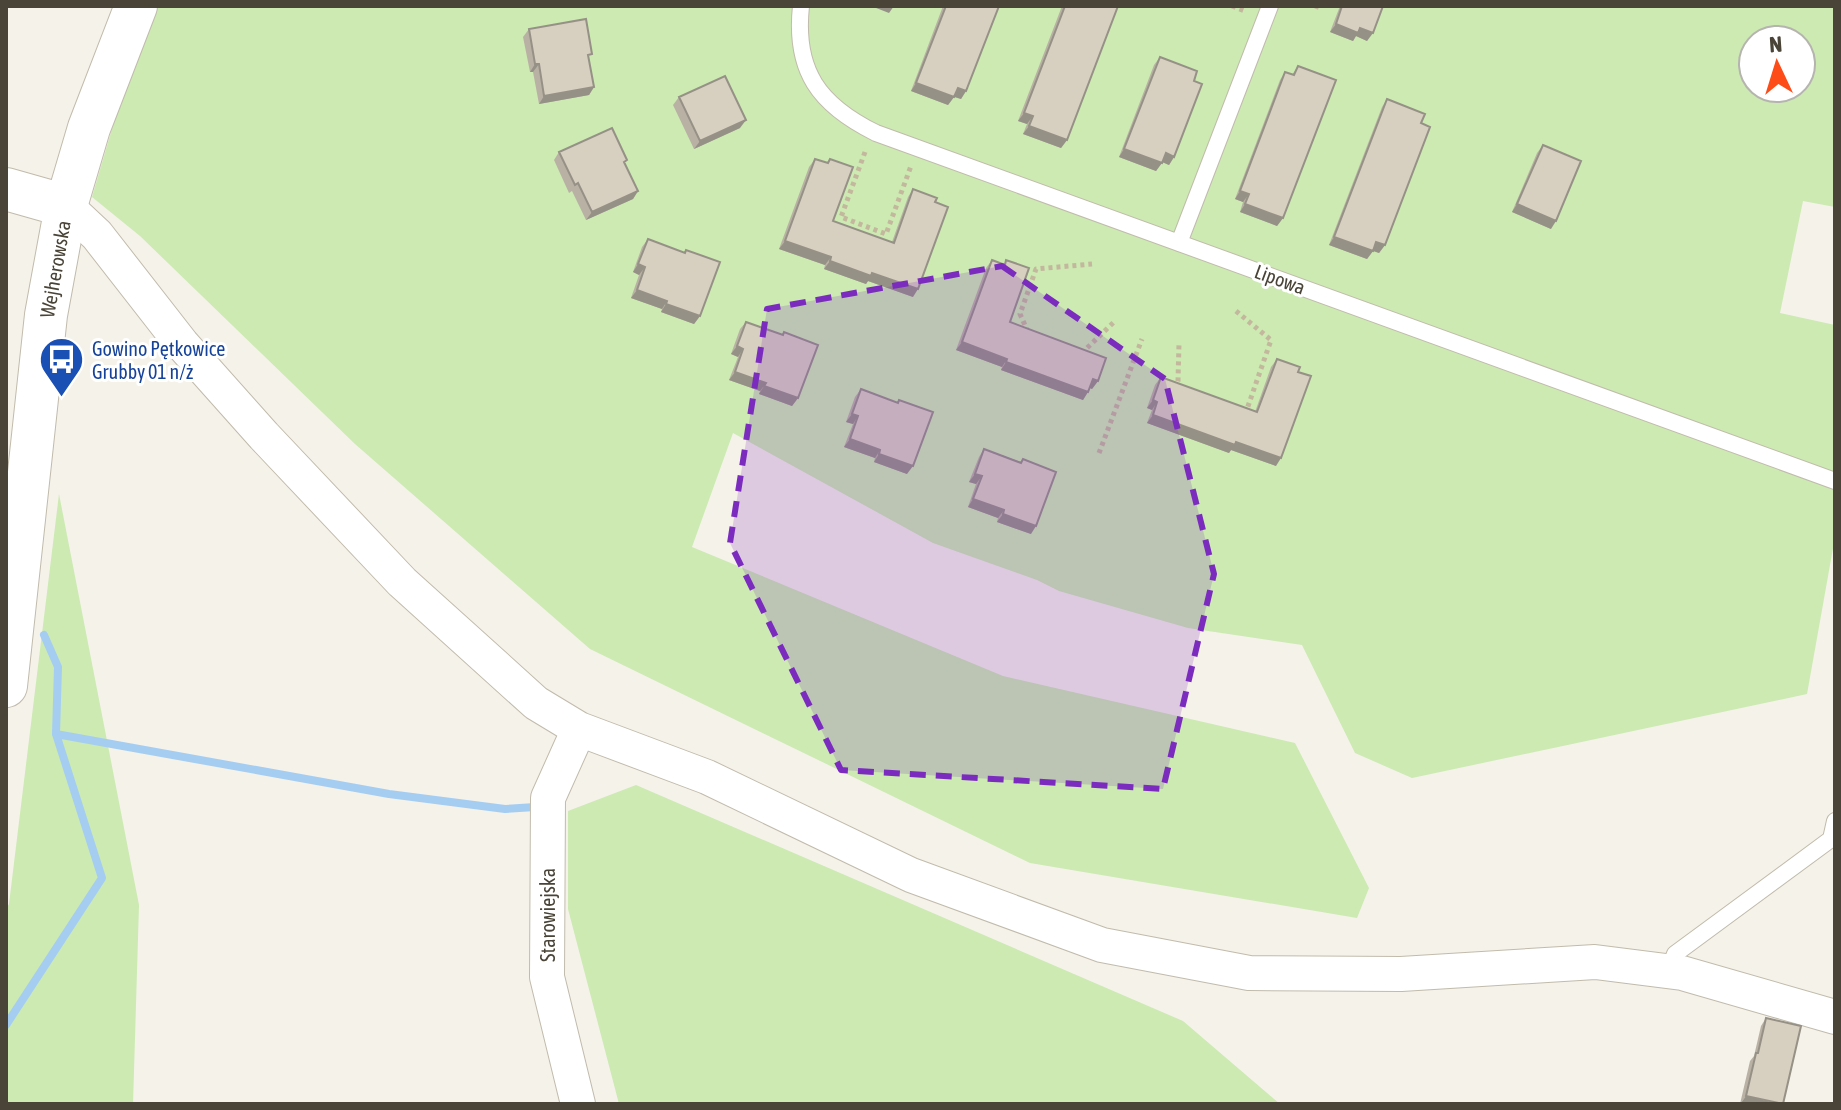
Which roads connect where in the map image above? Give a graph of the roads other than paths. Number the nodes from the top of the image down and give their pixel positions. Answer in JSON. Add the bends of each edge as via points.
{"nodes":[{"id":1,"x":136,"y":6,"type":"edge"},
{"id":2,"x":801,"y":6,"type":"edge"},
{"id":3,"x":1270,"y":6,"type":"edge"},
{"id":4,"x":6,"y":189,"type":"edge"},
{"id":5,"x":66,"y":206,"type":"junction"},
{"id":6,"x":1179,"y":243,"type":"junction"},
{"id":7,"x":1835,"y":481,"type":"edge"},
{"id":8,"x":10,"y":616,"type":"edge"},
{"id":9,"x":6,"y":686,"type":"edge"},
{"id":10,"x":579,"y":729,"type":"junction"},
{"id":11,"x":1835,"y":821,"type":"edge"},
{"id":12,"x":1668,"y":971,"type":"junction"},
{"id":13,"x":1835,"y":1017,"type":"edge"},
{"id":14,"x":578,"y":1104,"type":"edge"}],
"edges":[{"from":1,"to":5,"type":"street","name":"Wejherowska","via":[[89,128]]},
{"from":2,"to":6,"type":"lane","name":"Lipowa","via":[[800,47],[810,78],[850,120]]},
{"from":3,"to":6,"type":"lane"},
{"from":4,"to":5,"type":"street"},
{"from":5,"to":8,"type":"street","name":"Wejherowska","via":[[46,315]]},
{"from":5,"to":10,"type":"street","via":[[97,235],[192,356],[402,582],[536,703]]},
{"from":6,"to":7,"type":"lane","name":"Lipowa"},
{"from":8,"to":9,"type":"street","name":"Wejherowska"},
{"from":10,"to":12,"type":"street","via":[[707,777],[911,875],[1102,945],[1249,973],[1401,974],[1595,962]]},
{"from":10,"to":14,"type":"street","name":"Starowiejska","via":[[548,798],[547,842],[547,977]]},
{"from":11,"to":12,"type":"lane","via":[[1831,839],[1675,954]]},
{"from":12,"to":13,"type":"street"}]}
